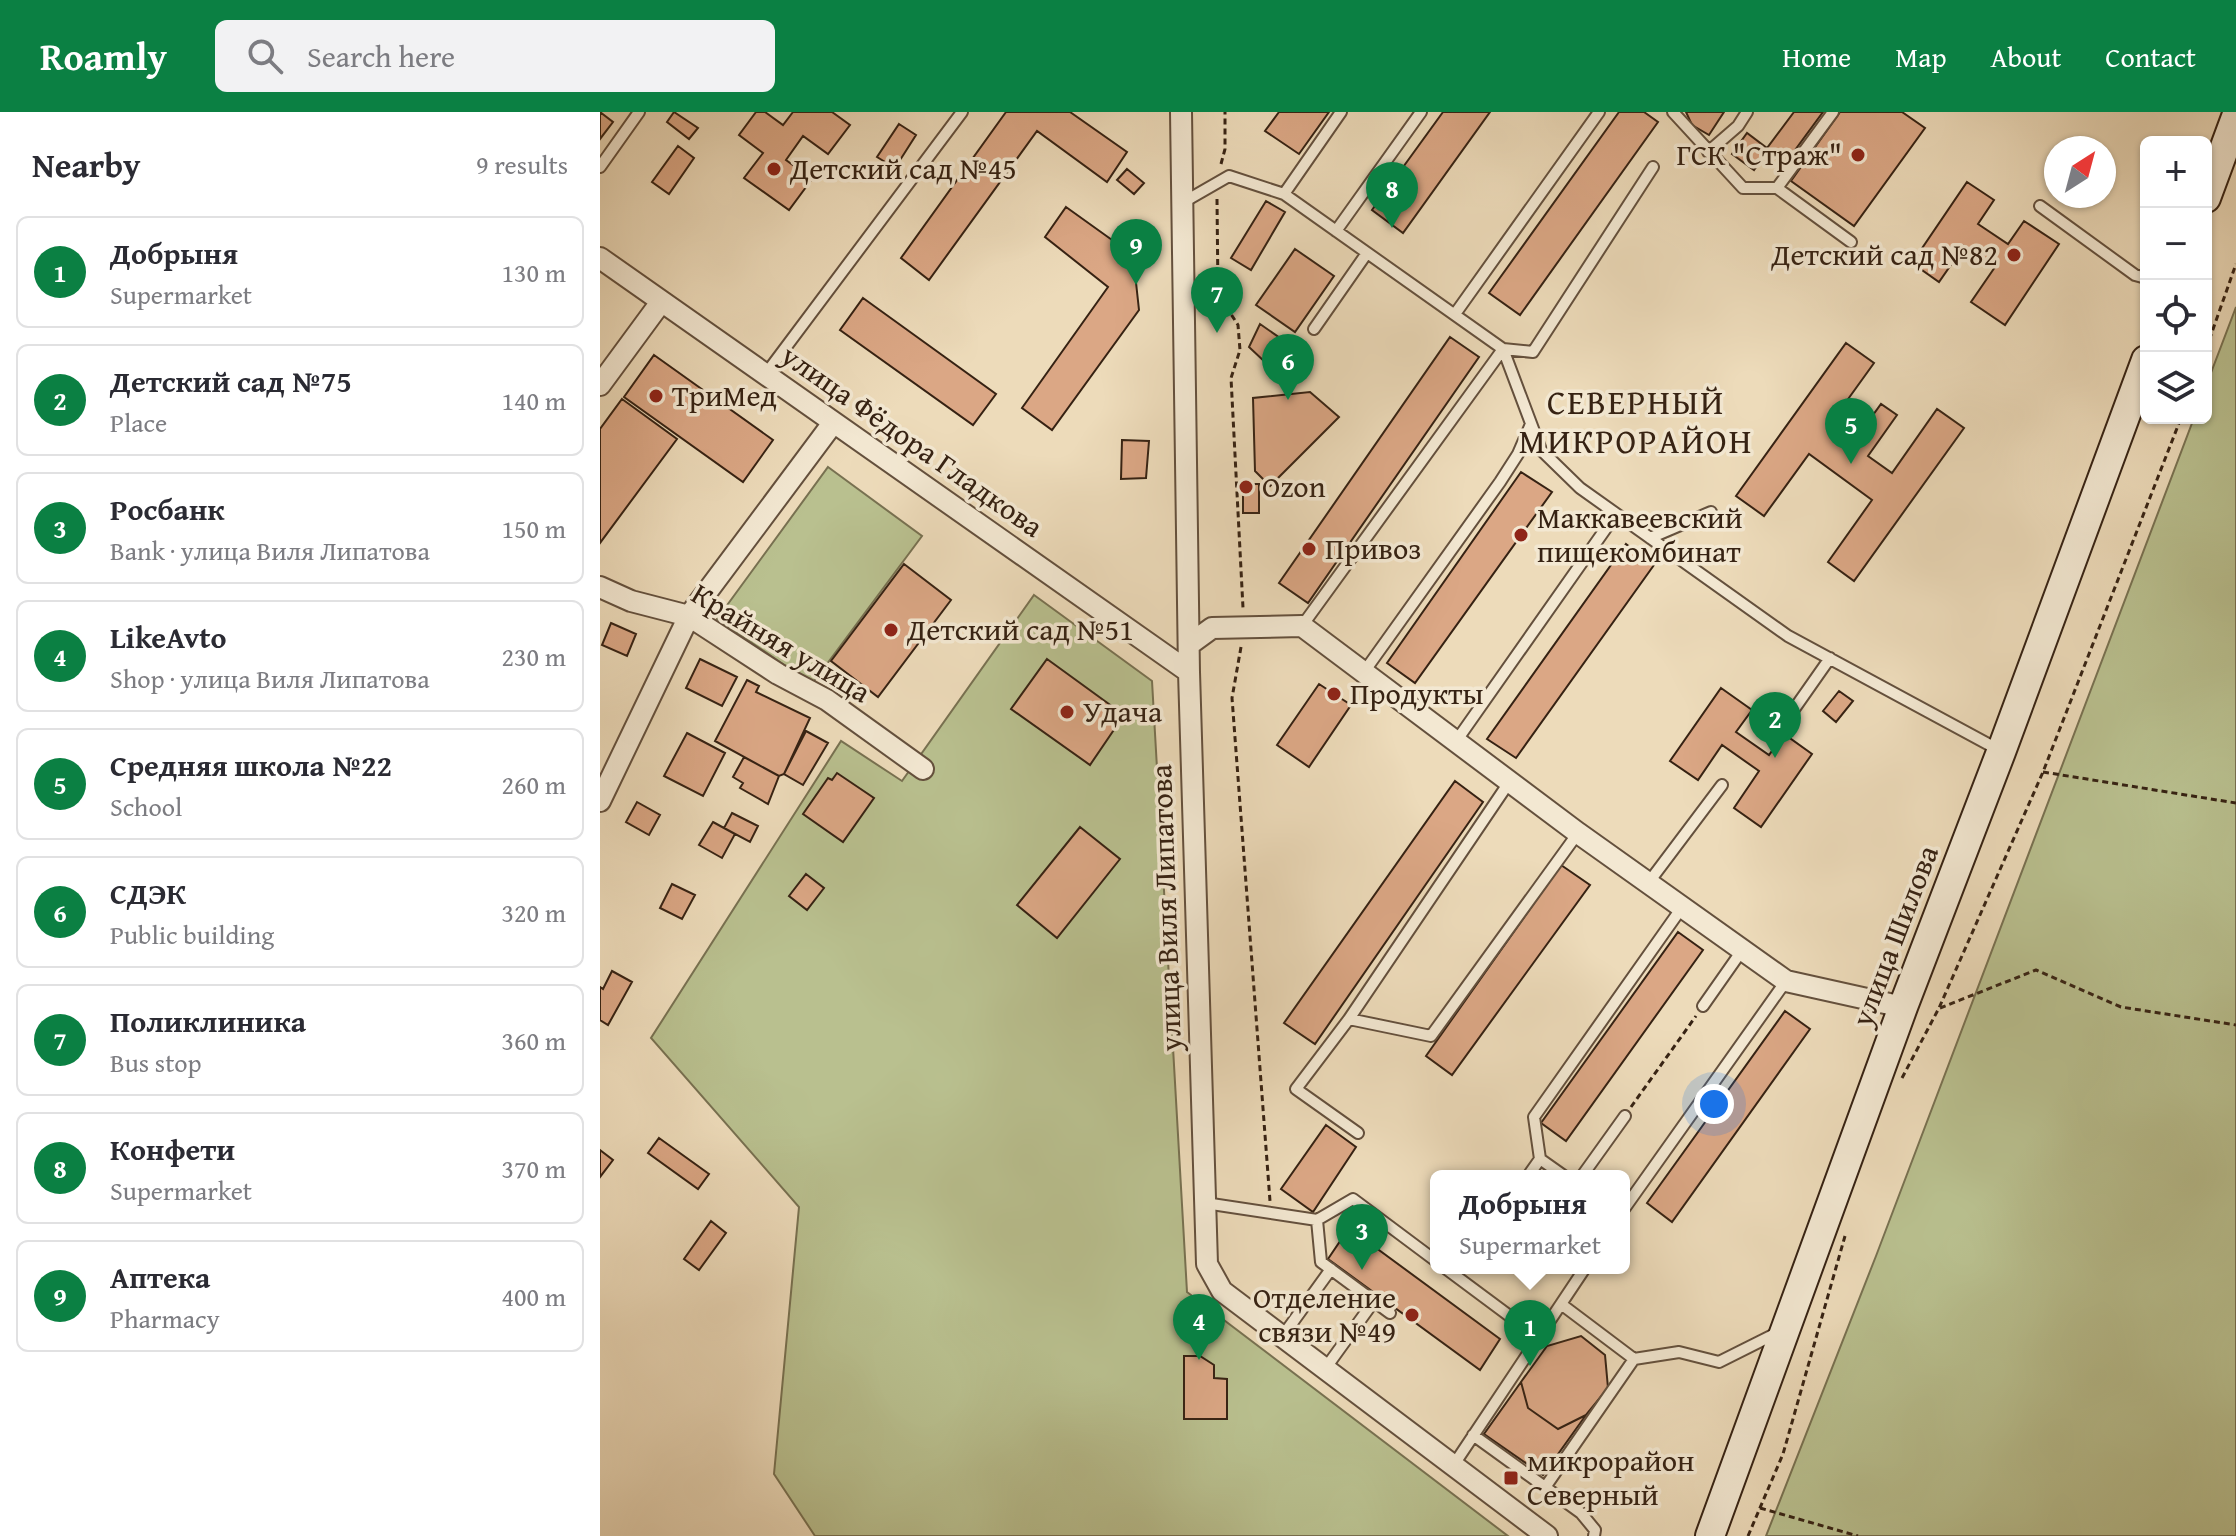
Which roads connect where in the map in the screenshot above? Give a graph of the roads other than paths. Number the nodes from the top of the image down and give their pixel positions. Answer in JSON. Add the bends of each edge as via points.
{"nodes":[{"id":1,"x":639,"y":112,"type":"edge"},
{"id":2,"x":962,"y":112,"type":"edge"},
{"id":3,"x":1181,"y":112,"type":"edge"},
{"id":4,"x":1341,"y":112,"type":"edge"},
{"id":5,"x":1421,"y":112,"type":"edge"},
{"id":6,"x":1599,"y":112,"type":"edge"},
{"id":7,"x":1673,"y":112,"type":"edge"},
{"id":8,"x":1747,"y":112,"type":"edge"},
{"id":9,"x":1833,"y":112,"type":"edge"},
{"id":10,"x":2236,"y":117,"type":"edge"},
{"id":11,"x":1708,"y":152,"type":"junction"},
{"id":12,"x":600,"y":167,"type":"edge"},
{"id":13,"x":1653,"y":167,"type":"dead end"},
{"id":14,"x":2212,"y":182,"type":"edge"},
{"id":15,"x":1777,"y":188,"type":"junction"},
{"id":16,"x":1284,"y":194,"type":"junction"},
{"id":17,"x":1182,"y":203,"type":"junction"},
{"id":18,"x":2040,"y":206,"type":"dead end"},
{"id":19,"x":1336,"y":231,"type":"junction"},
{"id":20,"x":1851,"y":242,"type":"dead end"},
{"id":21,"x":1367,"y":253,"type":"junction"},
{"id":22,"x":600,"y":258,"type":"edge"},
{"id":23,"x":2140,"y":276,"type":"edge"},
{"id":24,"x":661,"y":302,"type":"junction"},
{"id":25,"x":1455,"y":314,"type":"junction"},
{"id":26,"x":1314,"y":329,"type":"dead end"},
{"id":27,"x":1503,"y":349,"type":"junction"},
{"id":28,"x":765,"y":375,"type":"junction"},
{"id":29,"x":2140,"y":376,"type":"edge"},
{"id":30,"x":600,"y":385,"type":"edge"},
{"id":31,"x":833,"y":423,"type":"junction"},
{"id":32,"x":1531,"y":424,"type":"junction"},
{"id":33,"x":1711,"y":512,"type":"dead end"},
{"id":34,"x":1616,"y":514,"type":"junction"},
{"id":35,"x":1650,"y":538,"type":"junction"},
{"id":36,"x":600,"y":587,"type":"edge"},
{"id":37,"x":689,"y":616,"type":"junction"},
{"id":38,"x":1302,"y":626,"type":"junction"},
{"id":39,"x":1190,"y":644,"type":"junction"},
{"id":40,"x":1830,"y":658,"type":"junction"},
{"id":41,"x":1189,"y":672,"type":"junction"},
{"id":42,"x":1364,"y":672,"type":"junction"},
{"id":43,"x":1790,"y":715,"type":"dead end"},
{"id":44,"x":1457,"y":740,"type":"junction"},
{"id":45,"x":2001,"y":752,"type":"junction"},
{"id":46,"x":923,"y":769,"type":"dead end"},
{"id":47,"x":1510,"y":781,"type":"junction"},
{"id":48,"x":1722,"y":785,"type":"dead end"},
{"id":49,"x":600,"y":801,"type":"edge"},
{"id":50,"x":1578,"y":833,"type":"junction"},
{"id":51,"x":1649,"y":882,"type":"junction"},
{"id":52,"x":1683,"y":906,"type":"junction"},
{"id":53,"x":1743,"y":949,"type":"junction"},
{"id":54,"x":1786,"y":981,"type":"junction"},
{"id":55,"x":1703,"y":1006,"type":"road end"},
{"id":56,"x":1903,"y":1007,"type":"junction"},
{"id":57,"x":1349,"y":1019,"type":"junction"},
{"id":58,"x":1625,"y":1116,"type":"road end"},
{"id":59,"x":1358,"y":1133,"type":"dead end"},
{"id":60,"x":1540,"y":1159,"type":"junction"},
{"id":61,"x":1532,"y":1170,"type":"edge"},
{"id":62,"x":1556,"y":1170,"type":"edge"},
{"id":63,"x":1586,"y":1170,"type":"edge"},
{"id":64,"x":1630,"y":1201,"type":"edge"},
{"id":65,"x":1205,"y":1203,"type":"junction"},
{"id":66,"x":1317,"y":1220,"type":"junction"},
{"id":67,"x":1430,"y":1257,"type":"edge"},
{"id":68,"x":1331,"y":1269,"type":"junction"},
{"id":69,"x":1462,"y":1274,"type":"edge"},
{"id":70,"x":1581,"y":1274,"type":"edge"},
{"id":71,"x":1374,"y":1301,"type":"junction"},
{"id":72,"x":1561,"y":1304,"type":"junction"},
{"id":73,"x":1390,"y":1313,"type":"dead end"},
{"id":74,"x":1787,"y":1327,"type":"junction"},
{"id":75,"x":1282,"y":1337,"type":"junction"},
{"id":76,"x":1539,"y":1338,"type":"junction"},
{"id":77,"x":1634,"y":1359,"type":"junction"},
{"id":78,"x":1325,"y":1369,"type":"junction"},
{"id":79,"x":1473,"y":1435,"type":"junction"},
{"id":80,"x":1453,"y":1466,"type":"junction"},
{"id":81,"x":1546,"y":1486,"type":"junction"},
{"id":82,"x":1547,"y":1536,"type":"edge"},
{"id":83,"x":1594,"y":1536,"type":"edge"},
{"id":84,"x":1710,"y":1536,"type":"edge"}],
"edges":[{"from":1,"to":12,"type":"lane"},
{"from":2,"to":28,"type":"lane"},
{"from":3,"to":17,"type":"street","name":"улица Виля Липатова"},
{"from":4,"to":16,"type":"lane"},
{"from":5,"to":19,"type":"lane"},
{"from":6,"to":25,"type":"lane"},
{"from":7,"to":11,"type":"lane"},
{"from":8,"to":11,"type":"lane"},
{"from":9,"to":15,"type":"lane"},
{"from":10,"to":14,"type":"main road"},
{"from":11,"to":15,"type":"lane","via":[[1743,188]]},
{"from":13,"to":27,"type":"lane","via":[[1533,352]]},
{"from":15,"to":20,"type":"lane"},
{"from":16,"to":17,"type":"lane","via":[[1229,176]]},
{"from":16,"to":19,"type":"lane"},
{"from":17,"to":39,"type":"street","name":"улица Виля Липатова"},
{"from":18,"to":23,"type":"lane"},
{"from":19,"to":21,"type":"lane"},
{"from":21,"to":25,"type":"lane"},
{"from":21,"to":26,"type":"lane"},
{"from":22,"to":24,"type":"street","name":"улица Фёдора Гладкова"},
{"from":24,"to":28,"type":"street","name":"улица Фёдора Гладкова"},
{"from":24,"to":30,"type":"street"},
{"from":25,"to":27,"type":"lane"},
{"from":27,"to":32,"type":"lane"},
{"from":27,"to":38,"type":"lane"},
{"from":28,"to":31,"type":"street","name":"улица Фёдора Гладкова"},
{"from":29,"to":45,"type":"main road","name":"улица Шилова"},
{"from":31,"to":37,"type":"street"},
{"from":31,"to":41,"type":"street","name":"улица Фёдора Гладкова"},
{"from":32,"to":34,"type":"lane","via":[[1541,450]]},
{"from":32,"to":42,"type":"lane","via":[[1500,482]]},
{"from":33,"to":35,"type":"lane"},
{"from":34,"to":35,"type":"lane"},
{"from":34,"to":44,"type":"lane"},
{"from":35,"to":40,"type":"lane","via":[[1788,636]]},
{"from":36,"to":37,"type":"street","name":"Крайняя улица"},
{"from":37,"to":46,"type":"street","name":"Крайняя улица","via":[[827,700]]},
{"from":37,"to":49,"type":"street"},
{"from":38,"to":39,"type":"street","via":[[1212,628]]},
{"from":38,"to":42,"type":"street"},
{"from":39,"to":41,"type":"street","name":"улица Виля Липатова"},
{"from":40,"to":43,"type":"lane"},
{"from":40,"to":45,"type":"lane"},
{"from":41,"to":65,"type":"street","name":"улица Виля Липатова"},
{"from":42,"to":44,"type":"street"},
{"from":44,"to":47,"type":"street"},
{"from":45,"to":56,"type":"main road","name":"улица Шилова"},
{"from":47,"to":50,"type":"street"},
{"from":47,"to":57,"type":"lane"},
{"from":48,"to":51,"type":"lane"},
{"from":50,"to":51,"type":"street"},
{"from":50,"to":57,"type":"lane","via":[[1431,1036]]},
{"from":51,"to":52,"type":"street"},
{"from":52,"to":53,"type":"street"},
{"from":52,"to":60,"type":"lane","via":[[1534,1117]]},
{"from":53,"to":54,"type":"street"},
{"from":53,"to":55,"type":"lane"},
{"from":54,"to":56,"type":"street"},
{"from":54,"to":64,"type":"lane"},
{"from":56,"to":74,"type":"main road","name":"улица Шилова"},
{"from":57,"to":59,"type":"lane","via":[[1296,1089]]},
{"from":58,"to":63,"type":"lane"},
{"from":60,"to":61,"type":"lane"},
{"from":60,"to":62,"type":"lane"},
{"from":65,"to":66,"type":"lane"},
{"from":65,"to":75,"type":"street","name":"улица Виля Липатова","via":[[1207,1264],[1222,1291]]},
{"from":66,"to":67,"type":"lane","via":[[1353,1199]]},
{"from":66,"to":68,"type":"lane","via":[[1321,1262]]},
{"from":68,"to":71,"type":"lane"},
{"from":68,"to":75,"type":"lane"},
{"from":69,"to":76,"type":"lane"},
{"from":70,"to":72,"type":"lane"},
{"from":71,"to":73,"type":"lane"},
{"from":71,"to":78,"type":"lane"},
{"from":72,"to":76,"type":"lane"},
{"from":72,"to":77,"type":"lane"},
{"from":74,"to":77,"type":"lane","via":[[1719,1362],[1679,1352]]},
{"from":74,"to":84,"type":"main road","name":"улица Шилова"},
{"from":75,"to":78,"type":"street","name":"улица Виля Липатова"},
{"from":76,"to":79,"type":"lane"},
{"from":77,"to":81,"type":"lane"},
{"from":78,"to":80,"type":"street","name":"улица Виля Липатова"},
{"from":79,"to":80,"type":"lane"},
{"from":79,"to":81,"type":"lane"},
{"from":80,"to":82,"type":"street","name":"улица Виля Липатова"},
{"from":81,"to":83,"type":"lane","via":[[1581,1513]]}]}
